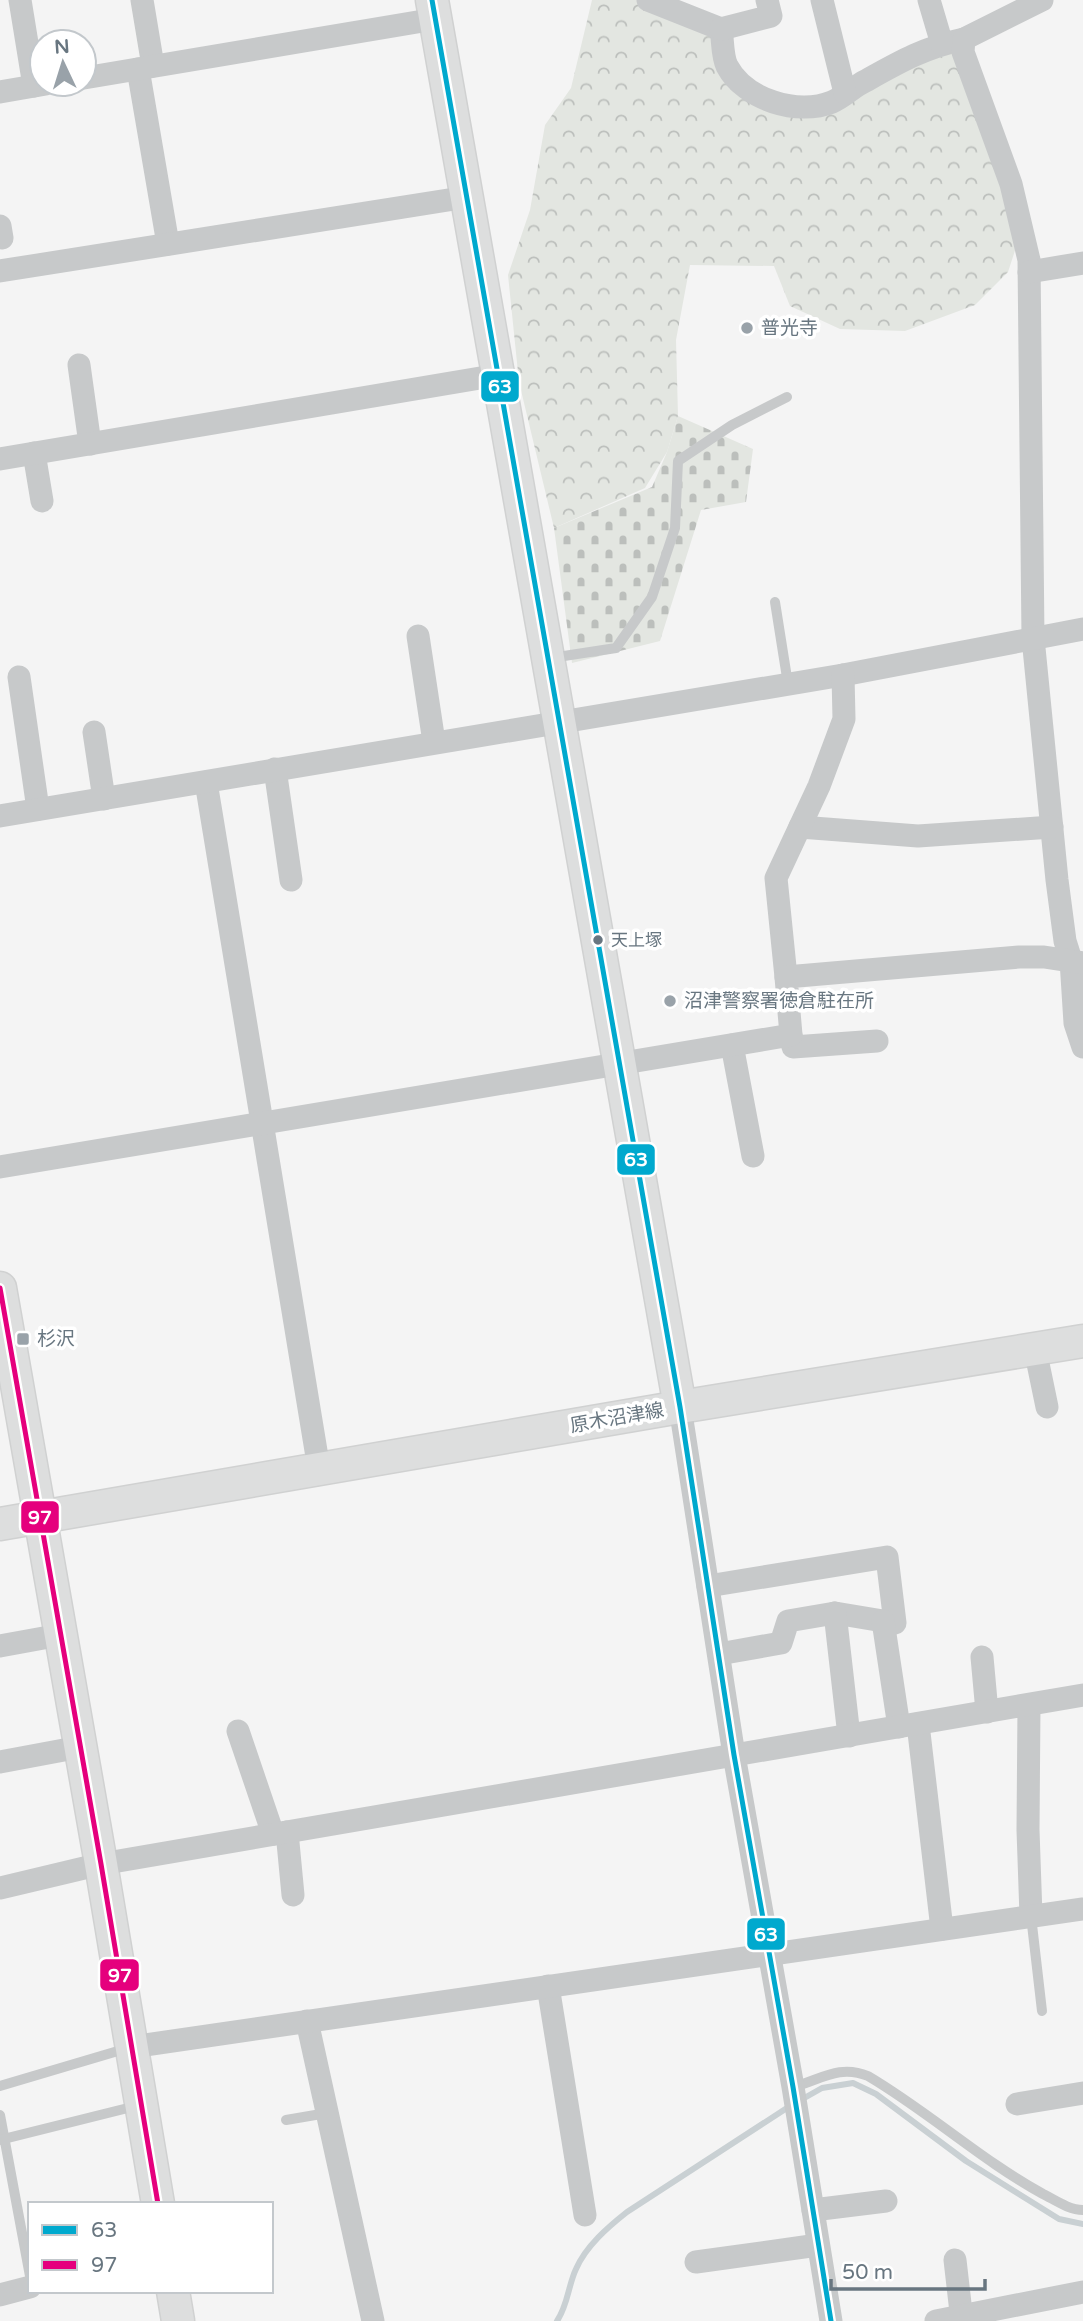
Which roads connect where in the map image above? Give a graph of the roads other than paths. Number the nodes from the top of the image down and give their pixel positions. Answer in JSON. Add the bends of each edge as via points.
{"nodes":[{"id":1,"x":20,"y":0,"type":"edge"},
{"id":2,"x":142,"y":0,"type":"edge"},
{"id":3,"x":648,"y":0,"type":"edge"},
{"id":4,"x":767,"y":0,"type":"edge"},
{"id":5,"x":822,"y":0,"type":"edge"},
{"id":6,"x":929,"y":0,"type":"edge"},
{"id":7,"x":1042,"y":0,"type":"edge"},
{"id":8,"x":434,"y":9,"type":"edge"},
{"id":9,"x":721,"y":29,"type":"junction"},
{"id":10,"x":28,"y":34,"type":"edge"},
{"id":11,"x":953,"y":42,"type":"junction"},
{"id":12,"x":146,"y":68,"type":"junction"},
{"id":13,"x":98,"y":76,"type":"edge"},
{"id":14,"x":28,"y":87,"type":"edge"},
{"id":15,"x":0,"y":92,"type":"edge"},
{"id":16,"x":845,"y":93,"type":"junction"},
{"id":17,"x":467,"y":197,"type":"junction"},
{"id":18,"x":167,"y":244,"type":"junction"},
{"id":19,"x":1083,"y":263,"type":"edge"},
{"id":20,"x":0,"y":271,"type":"edge"},
{"id":21,"x":1029,"y":272,"type":"junction"},
{"id":22,"x":79,"y":365,"type":"dead end"},
{"id":23,"x":498,"y":375,"type":"junction"},
{"id":24,"x":787,"y":397,"type":"dead end"},
{"id":25,"x":90,"y":444,"type":"junction"},
{"id":26,"x":34,"y":453,"type":"junction"},
{"id":27,"x":0,"y":459,"type":"edge"},
{"id":28,"x":42,"y":501,"type":"dead end"},
{"id":29,"x":775,"y":602,"type":"dead end"},
{"id":30,"x":1083,"y":629,"type":"edge"},
{"id":31,"x":418,"y":636,"type":"dead end"},
{"id":32,"x":1033,"y":638,"type":"junction"},
{"id":33,"x":548,"y":658,"type":"junction"},
{"id":34,"x":843,"y":675,"type":"junction"},
{"id":35,"x":19,"y":677,"type":"dead end"},
{"id":36,"x":788,"y":684,"type":"junction"},
{"id":37,"x":559,"y":722,"type":"junction"},
{"id":38,"x":94,"y":732,"type":"dead end"},
{"id":39,"x":434,"y":743,"type":"junction"},
{"id":40,"x":275,"y":769,"type":"junction"},
{"id":41,"x":206,"y":782,"type":"junction"},
{"id":42,"x":104,"y":799,"type":"junction"},
{"id":43,"x":38,"y":809,"type":"junction"},
{"id":44,"x":0,"y":816,"type":"edge"},
{"id":45,"x":800,"y":827,"type":"junction"},
{"id":46,"x":1052,"y":827,"type":"junction"},
{"id":47,"x":291,"y":880,"type":"dead end"},
{"id":48,"x":1077,"y":962,"type":"edge"},
{"id":49,"x":786,"y":977,"type":"junction"},
{"id":50,"x":790,"y":1030,"type":"junction"},
{"id":51,"x":877,"y":1041,"type":"dead end"},
{"id":52,"x":732,"y":1045,"type":"junction"},
{"id":53,"x":1083,"y":1047,"type":"edge"},
{"id":54,"x":618,"y":1064,"type":"junction"},
{"id":55,"x":263,"y":1123,"type":"junction"},
{"id":56,"x":753,"y":1156,"type":"dead end"},
{"id":57,"x":0,"y":1167,"type":"edge"},
{"id":58,"x":0,"y":1288,"type":"edge"},
{"id":59,"x":1082,"y":1348,"type":"edge"},
{"id":60,"x":1034,"y":1349,"type":"junction"},
{"id":61,"x":680,"y":1407,"type":"junction"},
{"id":62,"x":1047,"y":1407,"type":"dead end"},
{"id":63,"x":319,"y":1469,"type":"junction"},
{"id":64,"x":39,"y":1517,"type":"junction"},
{"id":65,"x":0,"y":1524,"type":"edge"},
{"id":66,"x":708,"y":1586,"type":"junction"},
{"id":67,"x":835,"y":1613,"type":"junction"},
{"id":68,"x":883,"y":1621,"type":"junction"},
{"id":69,"x":60,"y":1635,"type":"junction"},
{"id":70,"x":0,"y":1646,"type":"edge"},
{"id":71,"x":719,"y":1654,"type":"junction"},
{"id":72,"x":982,"y":1657,"type":"dead end"},
{"id":73,"x":1083,"y":1695,"type":"edge"},
{"id":74,"x":1029,"y":1705,"type":"junction"},
{"id":75,"x":987,"y":1712,"type":"junction"},
{"id":76,"x":909,"y":1725,"type":"junction"},
{"id":77,"x":237,"y":1731,"type":"dead end"},
{"id":78,"x":849,"y":1736,"type":"junction"},
{"id":79,"x":80,"y":1747,"type":"junction"},
{"id":80,"x":734,"y":1755,"type":"junction"},
{"id":81,"x":0,"y":1762,"type":"edge"},
{"id":82,"x":280,"y":1833,"type":"junction"},
{"id":83,"x":102,"y":1864,"type":"junction"},
{"id":84,"x":0,"y":1888,"type":"edge"},
{"id":85,"x":292,"y":1895,"type":"dead end"},
{"id":86,"x":1083,"y":1909,"type":"edge"},
{"id":87,"x":1031,"y":1916,"type":"junction"},
{"id":88,"x":942,"y":1929,"type":"junction"},
{"id":89,"x":768,"y":1954,"type":"junction"},
{"id":90,"x":548,"y":1986,"type":"junction"},
{"id":91,"x":1042,"y":2011,"type":"dead end"},
{"id":92,"x":307,"y":2021,"type":"junction"},
{"id":93,"x":131,"y":2047,"type":"junction"},
{"id":94,"x":0,"y":2085,"type":"edge"},
{"id":95,"x":794,"y":2089,"type":"junction"},
{"id":96,"x":1083,"y":2093,"type":"edge"},
{"id":97,"x":1017,"y":2104,"type":"dead end"},
{"id":98,"x":141,"y":2105,"type":"junction"},
{"id":99,"x":327,"y":2113,"type":"junction"},
{"id":100,"x":0,"y":2115,"type":"edge"},
{"id":101,"x":286,"y":2120,"type":"dead end"},
{"id":102,"x":2,"y":2139,"type":"edge"},
{"id":103,"x":886,"y":2201,"type":"dead end"},
{"id":104,"x":158,"y":2202,"type":"edge"},
{"id":105,"x":813,"y":2210,"type":"junction"},
{"id":106,"x":1083,"y":2210,"type":"edge"},
{"id":107,"x":585,"y":2215,"type":"dead end"},
{"id":108,"x":818,"y":2245,"type":"junction"},
{"id":109,"x":955,"y":2260,"type":"dead end"},
{"id":110,"x":696,"y":2262,"type":"dead end"},
{"id":111,"x":28,"y":2266,"type":"edge"},
{"id":112,"x":28,"y":2288,"type":"edge"},
{"id":113,"x":1083,"y":2292,"type":"edge"},
{"id":114,"x":173,"y":2293,"type":"edge"},
{"id":115,"x":0,"y":2295,"type":"edge"},
{"id":116,"x":961,"y":2318,"type":"edge"},
{"id":117,"x":178,"y":2321,"type":"edge"},
{"id":118,"x":373,"y":2321,"type":"edge"},
{"id":119,"x":831,"y":2321,"type":"edge"},
{"id":120,"x":936,"y":2321,"type":"edge"}],
"edges":[{"from":1,"to":10,"type":"street"},
{"from":2,"to":12,"type":"street"},
{"from":3,"to":9,"type":"street"},
{"from":4,"to":9,"type":"street","via":[[771,16]]},
{"from":5,"to":16,"type":"street"},
{"from":6,"to":11,"type":"street"},
{"from":7,"to":11,"type":"street"},
{"from":8,"to":12,"type":"street"},
{"from":8,"to":17,"type":"main road","name":"原木沼津線"},
{"from":9,"to":16,"type":"street","via":[[727,66],[746,88],[765,100],[815,105],[833,102]]},
{"from":11,"to":16,"type":"street","via":[[916,53]]},
{"from":11,"to":21,"type":"street","via":[[963,52],[1011,184]]},
{"from":12,"to":13,"type":"street"},
{"from":12,"to":18,"type":"street"},
{"from":14,"to":15,"type":"street"},
{"from":17,"to":18,"type":"street"},
{"from":17,"to":23,"type":"main road","name":"原木沼津線"},
{"from":18,"to":20,"type":"street"},
{"from":19,"to":21,"type":"street"},
{"from":21,"to":32,"type":"street"},
{"from":22,"to":25,"type":"street"},
{"from":23,"to":25,"type":"street"},
{"from":23,"to":33,"type":"main road","name":"原木沼津線"},
{"from":24,"to":33,"type":"lane","via":[[732,425],[678,461],[675,528],[652,597],[616,648]]},
{"from":25,"to":26,"type":"street"},
{"from":26,"to":27,"type":"street"},
{"from":26,"to":28,"type":"street"},
{"from":29,"to":36,"type":"lane"},
{"from":30,"to":32,"type":"street"},
{"from":31,"to":39,"type":"street"},
{"from":32,"to":34,"type":"street"},
{"from":32,"to":46,"type":"street"},
{"from":33,"to":37,"type":"main road","name":"原木沼津線"},
{"from":34,"to":36,"type":"street"},
{"from":34,"to":45,"type":"street","via":[[844,719]]},
{"from":35,"to":43,"type":"street"},
{"from":36,"to":37,"type":"street"},
{"from":37,"to":39,"type":"street"},
{"from":37,"to":54,"type":"main road","name":"原木沼津線"},
{"from":38,"to":42,"type":"street"},
{"from":39,"to":40,"type":"street"},
{"from":40,"to":41,"type":"street"},
{"from":40,"to":47,"type":"street"},
{"from":41,"to":42,"type":"street"},
{"from":41,"to":55,"type":"street"},
{"from":42,"to":43,"type":"street"},
{"from":43,"to":44,"type":"street"},
{"from":45,"to":46,"type":"street","via":[[918,836]]},
{"from":45,"to":49,"type":"street","via":[[776,878]]},
{"from":46,"to":48,"type":"street","via":[[1065,941]]},
{"from":48,"to":49,"type":"street","via":[[1019,957]]},
{"from":48,"to":53,"type":"street","via":[[1075,1023]]},
{"from":49,"to":50,"type":"street"},
{"from":50,"to":51,"type":"street","via":[[793,1047]]},
{"from":50,"to":52,"type":"street","via":[[791,1035]]},
{"from":52,"to":54,"type":"street"},
{"from":52,"to":56,"type":"street"},
{"from":54,"to":55,"type":"street"},
{"from":54,"to":61,"type":"main road","name":"原木沼津線"},
{"from":55,"to":57,"type":"street"},
{"from":55,"to":63,"type":"street"},
{"from":58,"to":64,"type":"main road"},
{"from":59,"to":60,"type":"main road"},
{"from":60,"to":61,"type":"main road"},
{"from":60,"to":62,"type":"street"},
{"from":61,"to":63,"type":"main road","name":"原木沼津線"},
{"from":61,"to":66,"type":"street"},
{"from":63,"to":64,"type":"main road","name":"原木沼津線"},
{"from":64,"to":65,"type":"main road","name":"原木沼津線"},
{"from":64,"to":69,"type":"main road"},
{"from":66,"to":68,"type":"street","via":[[887,1557],[895,1623]]},
{"from":66,"to":71,"type":"street"},
{"from":67,"to":68,"type":"street"},
{"from":67,"to":71,"type":"street","via":[[788,1621],[781,1643]]},
{"from":67,"to":78,"type":"street"},
{"from":68,"to":76,"type":"street"},
{"from":69,"to":70,"type":"street"},
{"from":69,"to":79,"type":"main road"},
{"from":71,"to":80,"type":"street"},
{"from":72,"to":75,"type":"street"},
{"from":73,"to":74,"type":"street"},
{"from":74,"to":75,"type":"street"},
{"from":74,"to":87,"type":"street"},
{"from":75,"to":76,"type":"street"},
{"from":76,"to":78,"type":"street"},
{"from":76,"to":88,"type":"street"},
{"from":77,"to":82,"type":"street"},
{"from":78,"to":80,"type":"street"},
{"from":79,"to":81,"type":"street"},
{"from":79,"to":83,"type":"main road"},
{"from":80,"to":82,"type":"street"},
{"from":80,"to":89,"type":"street"},
{"from":82,"to":83,"type":"street"},
{"from":82,"to":85,"type":"street"},
{"from":83,"to":84,"type":"street"},
{"from":83,"to":93,"type":"main road"},
{"from":86,"to":87,"type":"street"},
{"from":87,"to":88,"type":"street"},
{"from":87,"to":91,"type":"lane"},
{"from":88,"to":89,"type":"street"},
{"from":89,"to":90,"type":"street"},
{"from":89,"to":95,"type":"street"},
{"from":90,"to":92,"type":"street"},
{"from":90,"to":107,"type":"street"},
{"from":92,"to":93,"type":"street"},
{"from":92,"to":99,"type":"street"},
{"from":93,"to":94,"type":"lane"},
{"from":93,"to":98,"type":"main road"},
{"from":95,"to":105,"type":"street"},
{"from":95,"to":106,"type":"lane","via":[[838,2071],[868,2076],[998,2167],[1059,2202]]},
{"from":96,"to":97,"type":"street"},
{"from":98,"to":102,"type":"lane"},
{"from":98,"to":104,"type":"main road"},
{"from":99,"to":101,"type":"lane"},
{"from":99,"to":118,"type":"street"},
{"from":100,"to":102,"type":"lane"},
{"from":102,"to":111,"type":"lane"},
{"from":103,"to":105,"type":"street"},
{"from":105,"to":108,"type":"street"},
{"from":108,"to":110,"type":"street"},
{"from":108,"to":119,"type":"street"},
{"from":109,"to":116,"type":"street"},
{"from":112,"to":115,"type":"street"},
{"from":113,"to":116,"type":"street"},
{"from":114,"to":117,"type":"main road"},
{"from":116,"to":120,"type":"street"}]}
